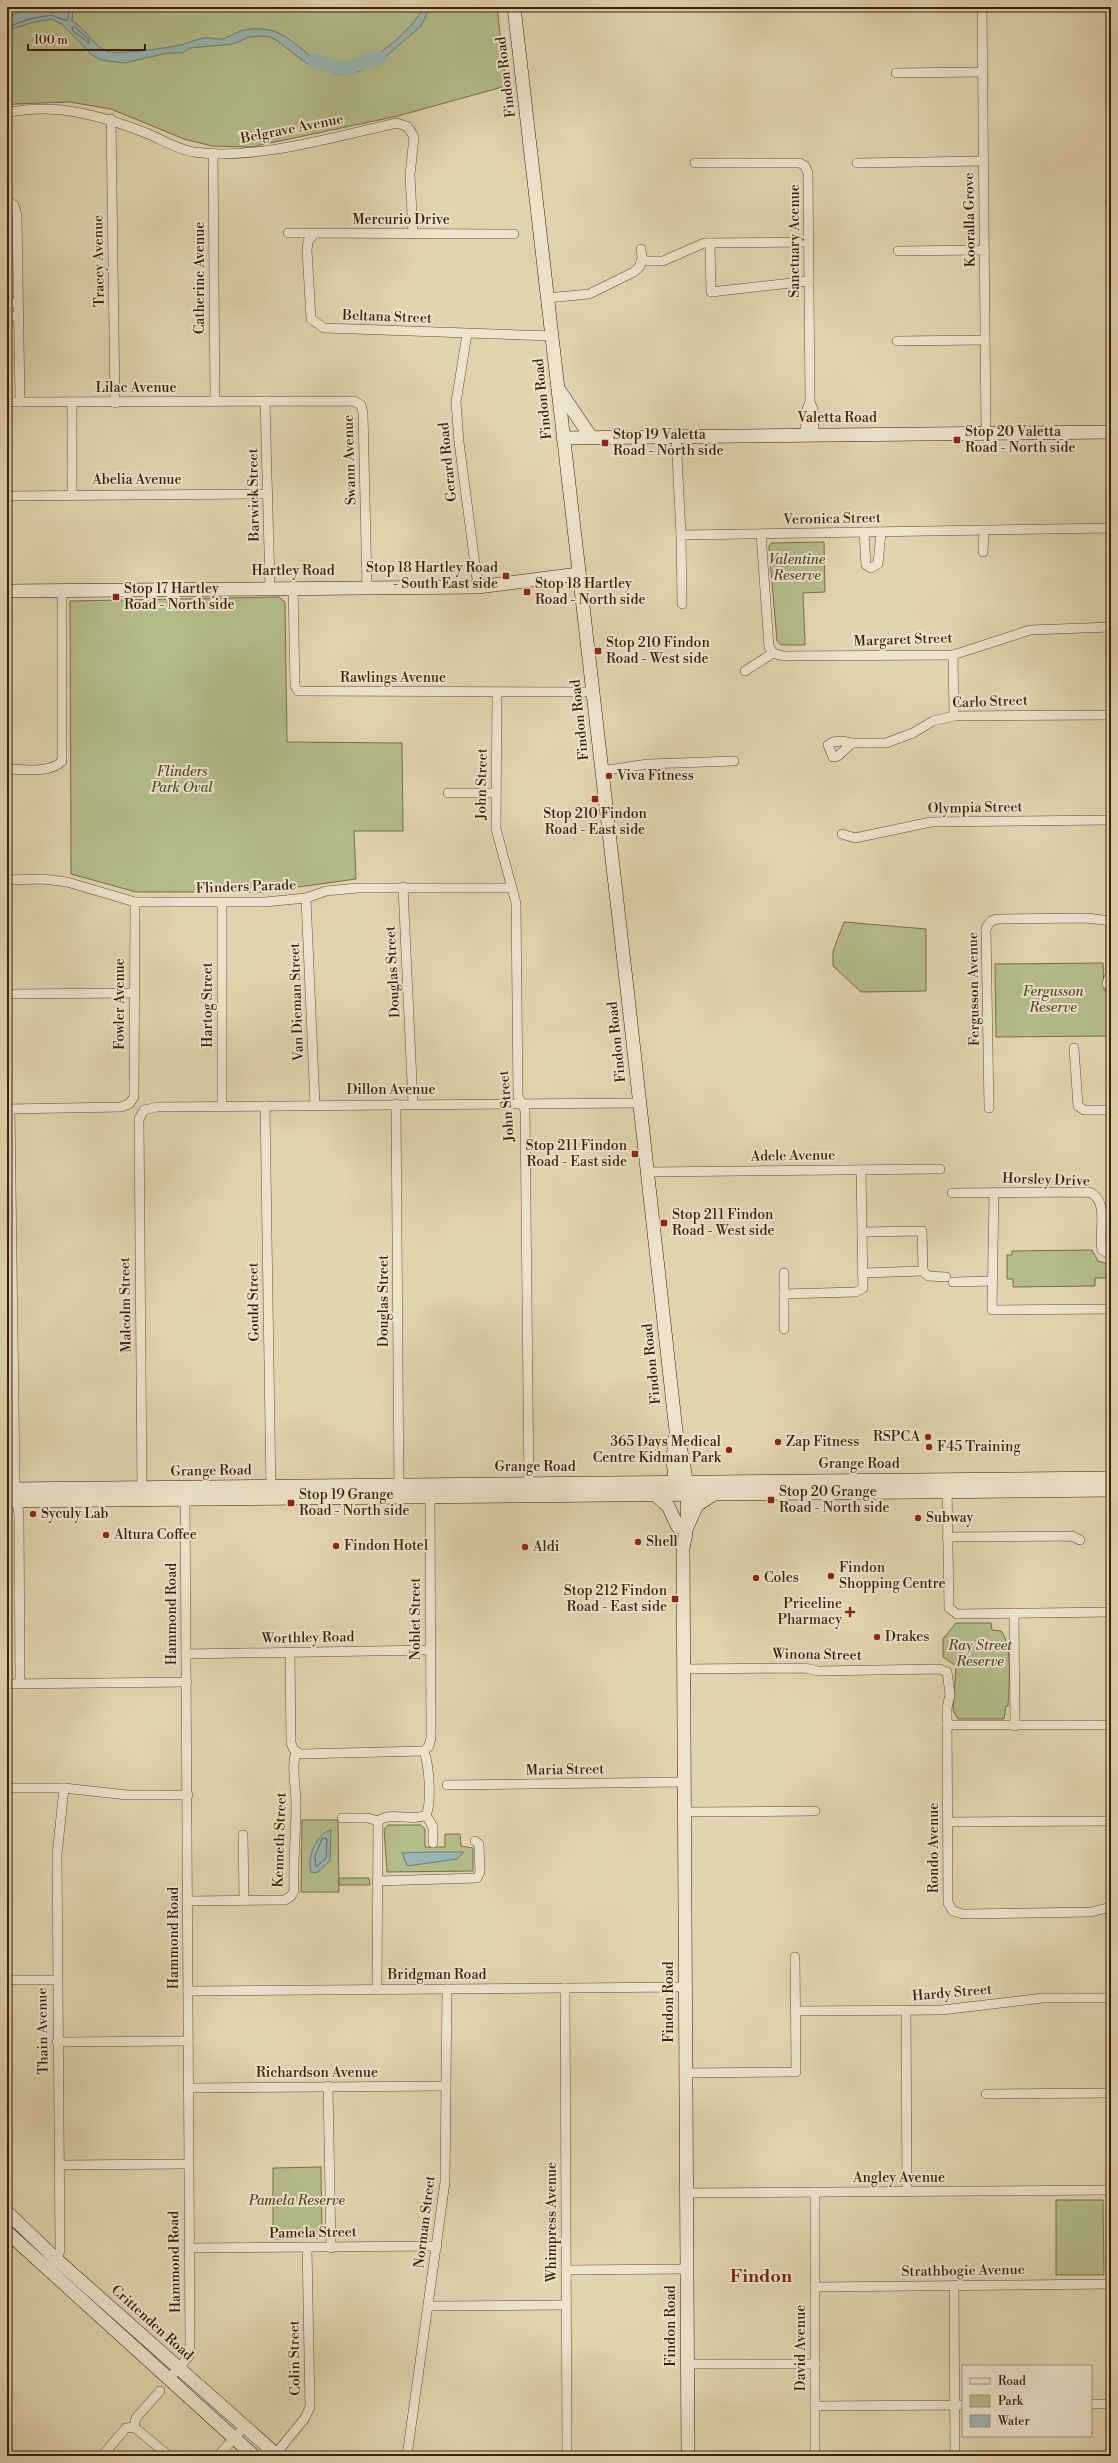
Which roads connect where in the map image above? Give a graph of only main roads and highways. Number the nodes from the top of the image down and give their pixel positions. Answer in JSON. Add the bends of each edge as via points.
{"nodes":[{"id":1,"x":514,"y":7,"type":"edge"},
{"id":2,"x":558,"y":388,"type":"junction"},
{"id":3,"x":1111,"y":432,"type":"edge"},
{"id":4,"x":591,"y":437,"type":"junction"},
{"id":5,"x":563,"y":438,"type":"junction"},
{"id":6,"x":579,"y":574,"type":"junction"},
{"id":7,"x":7,"y":591,"type":"edge"},
{"id":8,"x":678,"y":1457,"type":"junction"},
{"id":9,"x":1111,"y":1478,"type":"edge"},
{"id":10,"x":706,"y":1481,"type":"junction"},
{"id":11,"x":855,"y":1484,"type":"junction"},
{"id":12,"x":947,"y":1485,"type":"junction"},
{"id":13,"x":652,"y":1488,"type":"junction"},
{"id":14,"x":680,"y":1488,"type":"junction"},
{"id":15,"x":1111,"y":1490,"type":"edge"},
{"id":16,"x":716,"y":1493,"type":"junction"},
{"id":17,"x":12,"y":1495,"type":"edge"},
{"id":18,"x":682,"y":1528,"type":"junction"},
{"id":19,"x":8,"y":2217,"type":"edge"},
{"id":20,"x":7,"y":2232,"type":"edge"},
{"id":21,"x":276,"y":2455,"type":"edge"},
{"id":22,"x":254,"y":2456,"type":"edge"},
{"id":23,"x":688,"y":2456,"type":"edge"}],
"edges":[{"from":1,"to":2,"type":"main road","name":"Findon Road"},
{"from":2,"to":4,"type":"main road"},
{"from":2,"to":5,"type":"main road","name":"Findon Road"},
{"from":3,"to":4,"type":"main road","name":"Valetta Road"},
{"from":4,"to":5,"type":"main road","name":"Valetta Road"},
{"from":5,"to":6,"type":"main road","name":"Findon Road"},
{"from":6,"to":7,"type":"main road","name":"Hartley Road","via":[[478,586]]},
{"from":6,"to":8,"type":"main road","name":"Findon Road"},
{"from":8,"to":10,"type":"main road","via":[[692,1472]]},
{"from":8,"to":13,"type":"main road"},
{"from":8,"to":14,"type":"main road","name":"Findon Road"},
{"from":9,"to":12,"type":"main road","name":"Grange Road"},
{"from":10,"to":11,"type":"main road","name":"Grange Road"},
{"from":10,"to":14,"type":"main road","name":"Grange Road"},
{"from":11,"to":12,"type":"main road","name":"Grange Road"},
{"from":11,"to":16,"type":"main road","name":"Grange Road"},
{"from":12,"to":15,"type":"main road","name":"Grange Road"},
{"from":13,"to":14,"type":"main road","name":"Grange Road"},
{"from":13,"to":17,"type":"main road","name":"Grange Road"},
{"from":13,"to":18,"type":"main road"},
{"from":14,"to":16,"type":"main road","name":"Grange Road"},
{"from":14,"to":18,"type":"main road","name":"Findon Road"},
{"from":16,"to":18,"type":"main road","via":[[697,1505]]},
{"from":18,"to":23,"type":"main road","name":"Findon Road","via":[[686,1669],[684,1812]]},
{"from":19,"to":21,"type":"main road","name":"Crittenden Road"},
{"from":20,"to":22,"type":"main road"}]}
